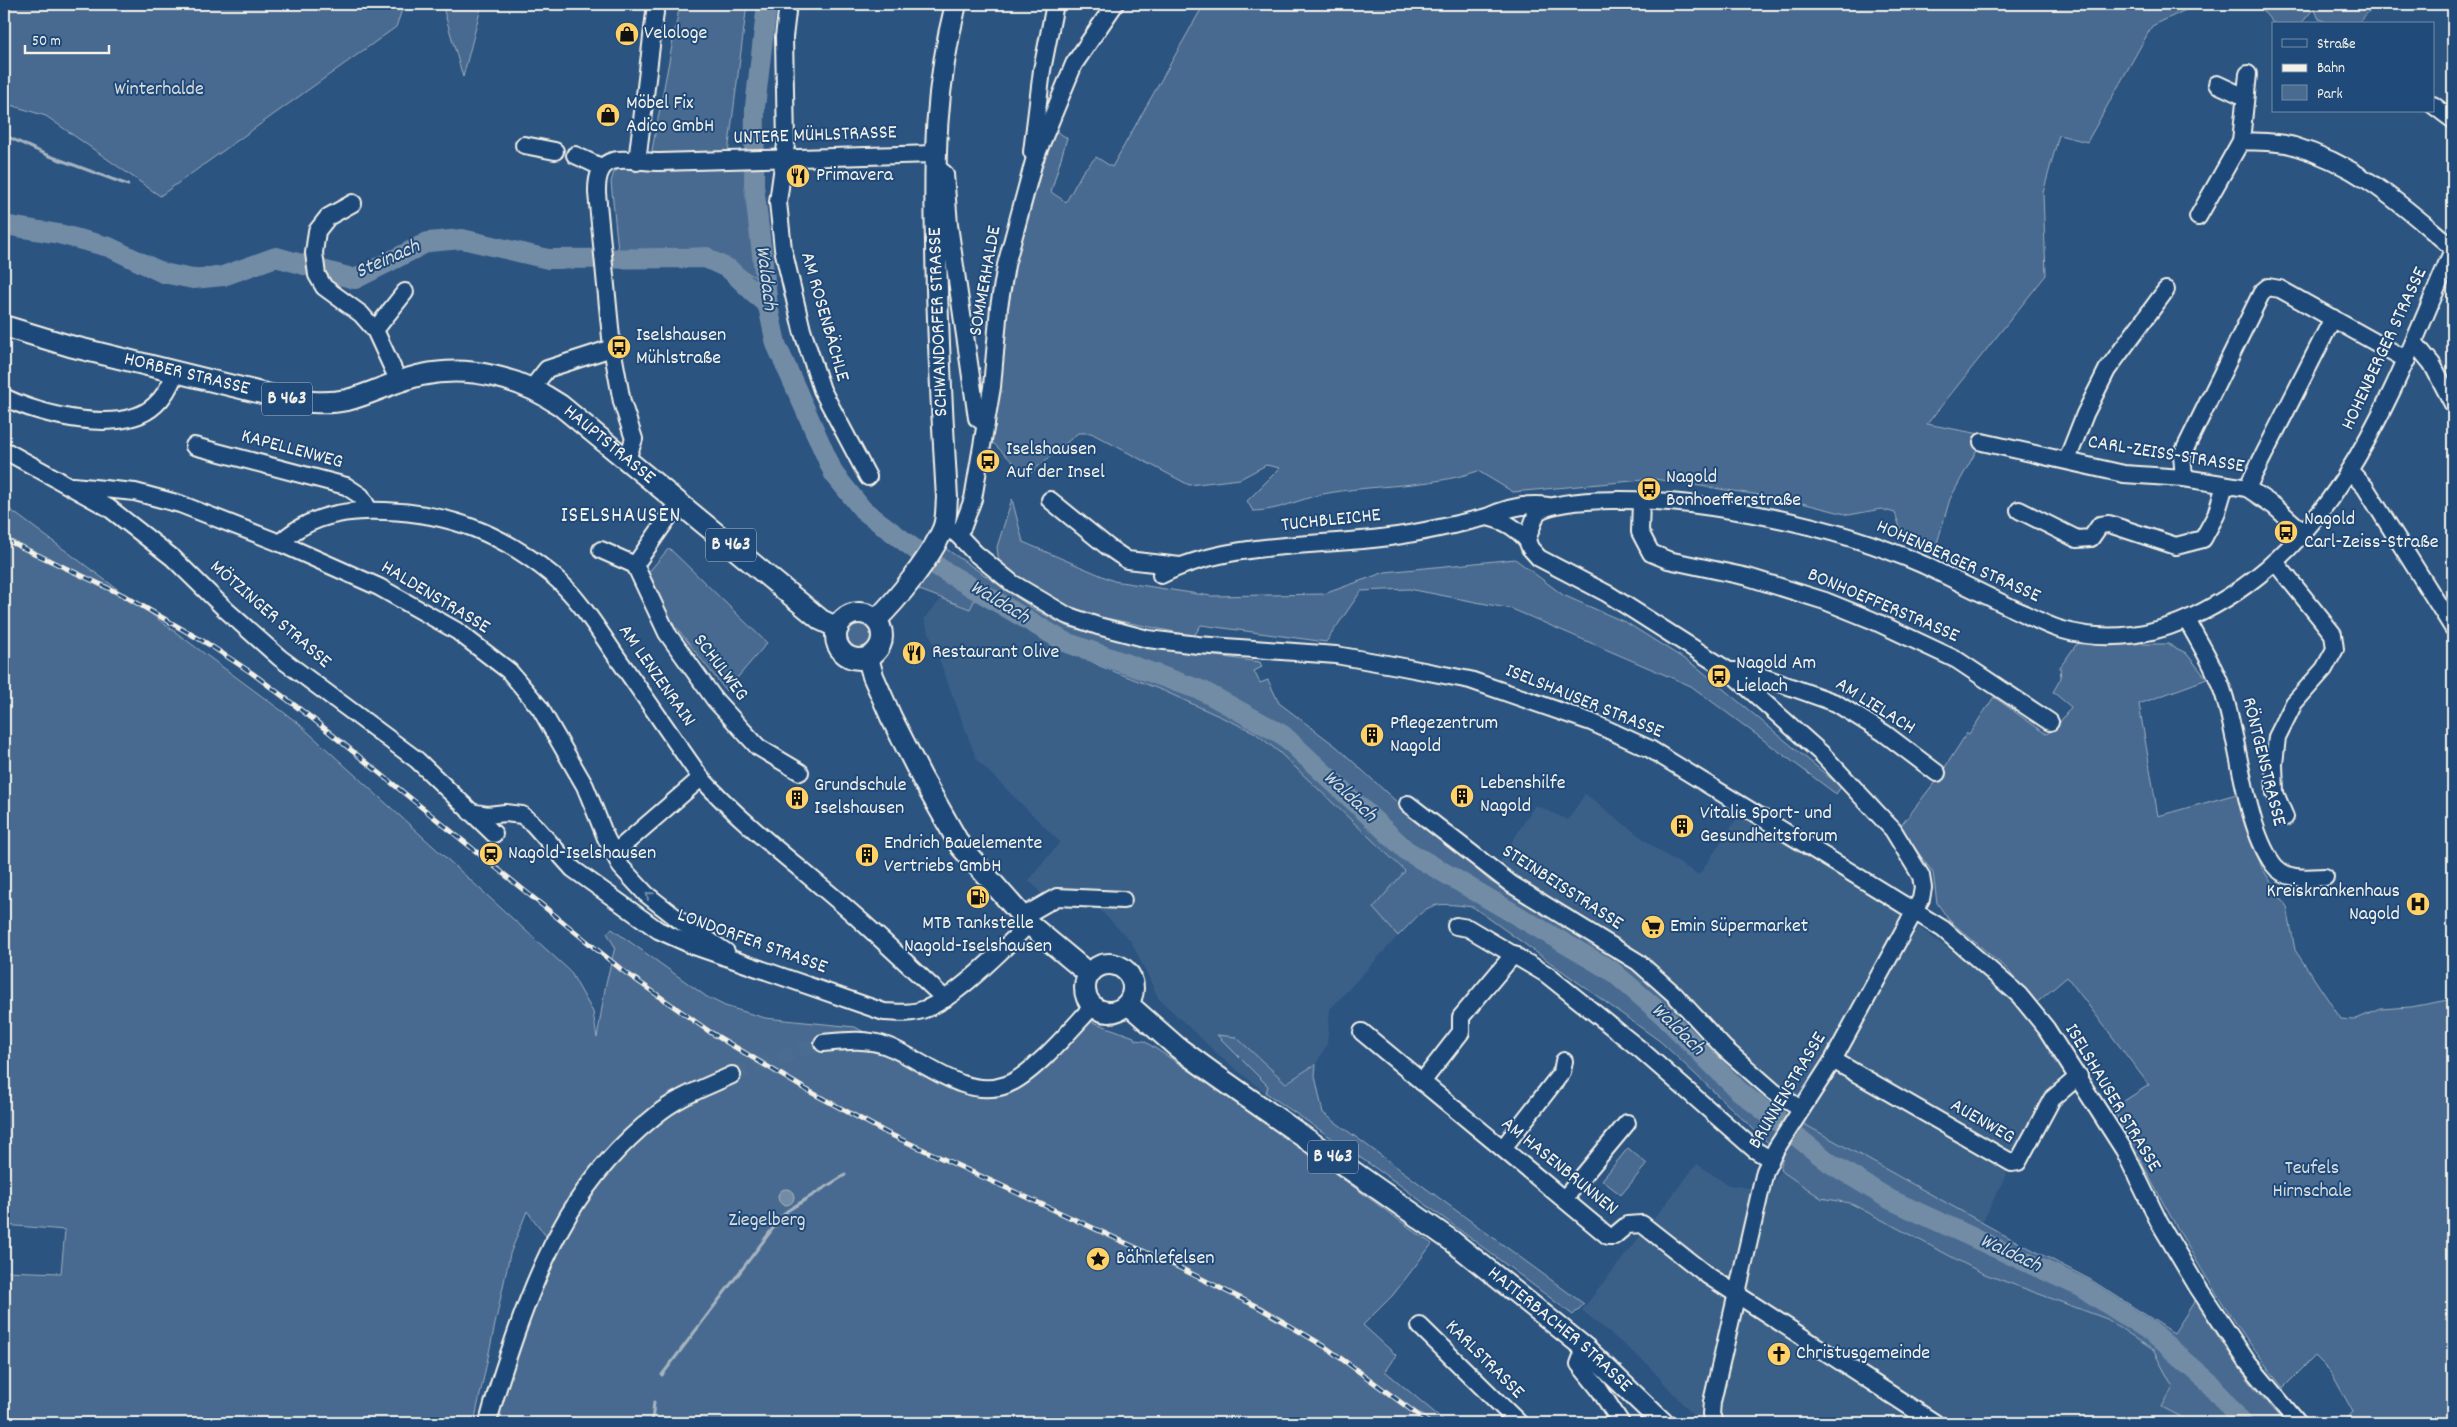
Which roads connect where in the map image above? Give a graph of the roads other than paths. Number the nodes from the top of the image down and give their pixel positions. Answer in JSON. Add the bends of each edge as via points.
{"nodes":[{"id":1,"x":656,"y":4,"type":"edge"},
{"id":2,"x":788,"y":4,"type":"edge"},
{"id":3,"x":956,"y":4,"type":"edge"},
{"id":4,"x":1055,"y":4,"type":"edge"},
{"id":5,"x":1115,"y":4,"type":"edge"},
{"id":6,"x":2248,"y":74,"type":"dead end"},
{"id":7,"x":2217,"y":84,"type":"dead end"},
{"id":8,"x":2245,"y":97,"type":"junction"},
{"id":9,"x":2434,"y":106,"type":"edge"},
{"id":10,"x":2453,"y":120,"type":"edge"},
{"id":11,"x":2240,"y":140,"type":"junction"},
{"id":12,"x":524,"y":145,"type":"dead end"},
{"id":13,"x":555,"y":151,"type":"dead end"},
{"id":14,"x":575,"y":155,"type":"dead end"},
{"id":15,"x":777,"y":159,"type":"junction"},
{"id":16,"x":934,"y":159,"type":"junction"},
{"id":17,"x":1034,"y":161,"type":"junction"},
{"id":18,"x":637,"y":162,"type":"junction"},
{"id":19,"x":601,"y":167,"type":"junction"},
{"id":20,"x":353,"y":203,"type":"dead end"},
{"id":21,"x":2198,"y":218,"type":"dead end"},
{"id":22,"x":2453,"y":249,"type":"edge"},
{"id":23,"x":2166,"y":290,"type":"dead end"},
{"id":24,"x":405,"y":292,"type":"dead end"},
{"id":25,"x":2333,"y":318,"type":"junction"},
{"id":26,"x":4,"y":326,"type":"edge"},
{"id":27,"x":375,"y":330,"type":"junction"},
{"id":28,"x":2414,"y":342,"type":"junction"},
{"id":29,"x":612,"y":348,"type":"junction"},
{"id":30,"x":2407,"y":360,"type":"junction"},
{"id":31,"x":175,"y":373,"type":"junction"},
{"id":32,"x":399,"y":382,"type":"junction"},
{"id":33,"x":532,"y":388,"type":"junction"},
{"id":34,"x":4,"y":397,"type":"edge"},
{"id":35,"x":2453,"y":404,"type":"edge"},
{"id":36,"x":986,"y":424,"type":"junction"},
{"id":37,"x":1982,"y":442,"type":"dead end"},
{"id":38,"x":194,"y":446,"type":"dead end"},
{"id":39,"x":4,"y":450,"type":"edge"},
{"id":40,"x":626,"y":459,"type":"junction"},
{"id":41,"x":2067,"y":460,"type":"junction"},
{"id":42,"x":2349,"y":470,"type":"junction"},
{"id":43,"x":868,"y":477,"type":"dead end"},
{"id":44,"x":2184,"y":478,"type":"junction"},
{"id":45,"x":2225,"y":485,"type":"junction"},
{"id":46,"x":73,"y":486,"type":"junction"},
{"id":47,"x":2247,"y":488,"type":"junction"},
{"id":48,"x":1050,"y":500,"type":"dead end"},
{"id":49,"x":1641,"y":501,"type":"junction"},
{"id":50,"x":679,"y":502,"type":"junction"},
{"id":51,"x":1548,"y":506,"type":"junction"},
{"id":52,"x":369,"y":510,"type":"junction"},
{"id":53,"x":2018,"y":510,"type":"dead end"},
{"id":54,"x":1487,"y":518,"type":"junction"},
{"id":55,"x":950,"y":530,"type":"junction"},
{"id":56,"x":2303,"y":532,"type":"junction"},
{"id":57,"x":1528,"y":540,"type":"junction"},
{"id":58,"x":280,"y":543,"type":"junction"},
{"id":59,"x":601,"y":550,"type":"dead end"},
{"id":60,"x":2276,"y":563,"type":"junction"},
{"id":61,"x":635,"y":565,"type":"junction"},
{"id":62,"x":1180,"y":566,"type":"junction"},
{"id":63,"x":1161,"y":575,"type":"dead end"},
{"id":64,"x":876,"y":620,"type":"junction"},
{"id":65,"x":2187,"y":620,"type":"junction"},
{"id":66,"x":838,"y":628,"type":"junction"},
{"id":67,"x":2453,"y":628,"type":"edge"},
{"id":68,"x":868,"y":658,"type":"junction"},
{"id":69,"x":1729,"y":672,"type":"junction"},
{"id":70,"x":2050,"y":722,"type":"dead end"},
{"id":71,"x":800,"y":772,"type":"dead end"},
{"id":72,"x":1938,"y":773,"type":"dead end"},
{"id":73,"x":701,"y":778,"type":"junction"},
{"id":74,"x":1408,"y":804,"type":"dead end"},
{"id":75,"x":470,"y":812,"type":"junction"},
{"id":76,"x":2285,"y":817,"type":"dead end"},
{"id":77,"x":494,"y":834,"type":"dead end"},
{"id":78,"x":613,"y":854,"type":"junction"},
{"id":79,"x":2325,"y":877,"type":"dead end"},
{"id":80,"x":1123,"y":900,"type":"dead end"},
{"id":81,"x":1915,"y":911,"type":"junction"},
{"id":82,"x":1026,"y":921,"type":"junction"},
{"id":83,"x":1456,"y":926,"type":"dead end"},
{"id":84,"x":1514,"y":954,"type":"junction"},
{"id":85,"x":726,"y":957,"type":"junction"},
{"id":86,"x":1089,"y":974,"type":"junction"},
{"id":87,"x":945,"y":999,"type":"junction"},
{"id":88,"x":1128,"y":1004,"type":"junction"},
{"id":89,"x":1093,"y":1006,"type":"junction"},
{"id":90,"x":1362,"y":1032,"type":"dead end"},
{"id":91,"x":823,"y":1043,"type":"tunnel mouth"},
{"id":92,"x":1833,"y":1060,"type":"junction"},
{"id":93,"x":1564,"y":1061,"type":"dead end"},
{"id":94,"x":732,"y":1075,"type":"tunnel mouth"},
{"id":95,"x":2079,"y":1076,"type":"junction"},
{"id":96,"x":1422,"y":1082,"type":"junction"},
{"id":97,"x":1797,"y":1115,"type":"junction"},
{"id":98,"x":1627,"y":1123,"type":"dead end"},
{"id":99,"x":1503,"y":1148,"type":"junction"},
{"id":100,"x":1773,"y":1154,"type":"junction"},
{"id":101,"x":1564,"y":1199,"type":"junction"},
{"id":102,"x":1738,"y":1295,"type":"junction"},
{"id":103,"x":1420,"y":1326,"type":"dead end"},
{"id":104,"x":1586,"y":1348,"type":"junction"},
{"id":105,"x":488,"y":1423,"type":"edge"},
{"id":106,"x":1519,"y":1423,"type":"edge"},
{"id":107,"x":1621,"y":1423,"type":"edge"},
{"id":108,"x":1663,"y":1423,"type":"edge"},
{"id":109,"x":1714,"y":1423,"type":"edge"},
{"id":110,"x":1935,"y":1423,"type":"edge"},
{"id":111,"x":2298,"y":1423,"type":"edge"}],
"edges":[{"from":1,"to":18,"type":"street"},
{"from":2,"to":15,"type":"street","name":"AM ROSENBÄCHLE","via":[[784,37],[786,144]]},
{"from":3,"to":16,"type":"main road","name":"SCHWANDORFER STRASSE","via":[[941,71]]},
{"from":4,"to":17,"type":"street","name":"SOMMERHALDE","via":[[1042,70],[1032,151]]},
{"from":5,"to":17,"type":"street","via":[[1074,64]]},
{"from":6,"to":8,"type":"street"},
{"from":7,"to":8,"type":"street"},
{"from":8,"to":11,"type":"street"},
{"from":9,"to":10,"type":"street"},
{"from":11,"to":21,"type":"street"},
{"from":11,"to":22,"type":"street","via":[[2294,146],[2347,166],[2386,192]]},
{"from":12,"to":13,"type":"street"},
{"from":14,"to":19,"type":"street"},
{"from":15,"to":16,"type":"street","name":"UNTERE MÜHLSTRASSE"},
{"from":15,"to":18,"type":"street","name":"UNTERE MÜHLSTRASSE"},
{"from":15,"to":43,"type":"street","name":"AM ROSENBÄCHLE","via":[[782,249],[802,330],[822,390]]},
{"from":16,"to":36,"type":"street","via":[[945,174],[977,418]]},
{"from":16,"to":55,"type":"main road","name":"SCHWANDORFER STRASSE","via":[[937,309]]},
{"from":17,"to":36,"type":"street","name":"SOMMERHALDE","via":[[1006,265]]},
{"from":18,"to":19,"type":"street","name":"UNTERE MÜHLSTRASSE","via":[[620,159]]},
{"from":19,"to":29,"type":"street","via":[[596,178]]},
{"from":20,"to":27,"type":"street","via":[[328,217],[317,231],[314,253],[317,275],[324,287],[360,314]]},
{"from":22,"to":28,"type":"street","name":"HOHENBERGER STRASSE"},
{"from":23,"to":41,"type":"street","name":"CARL-ZEISS-STRASSE","via":[[2107,370]]},
{"from":24,"to":27,"type":"street"},
{"from":25,"to":30,"type":"street"},
{"from":25,"to":44,"type":"street","via":[[2280,289],[2268,287],[2262,292],[2182,455]]},
{"from":25,"to":47,"type":"street"},
{"from":26,"to":31,"type":"main road","name":"HORBER STRASSE","number":"B 463"},
{"from":27,"to":32,"type":"street"},
{"from":28,"to":30,"type":"street","name":"HOHENBERGER STRASSE"},
{"from":28,"to":35,"type":"street","via":[[2432,364]]},
{"from":29,"to":33,"type":"street","via":[[547,369]]},
{"from":29,"to":40,"type":"street","via":[[622,402],[634,440]]},
{"from":30,"to":42,"type":"street","name":"HOHENBERGER STRASSE","via":[[2388,403]]},
{"from":31,"to":32,"type":"main road","name":"HORBER STRASSE","number":"B 463","via":[[316,403],[346,400]]},
{"from":31,"to":34,"type":"street","via":[[155,406],[141,414],[110,420],[62,417]]},
{"from":32,"to":33,"type":"main road","name":"HAUPTSTRASSE","number":"B 463","via":[[430,374],[473,373],[507,379]]},
{"from":33,"to":40,"type":"main road","name":"HAUPTSTRASSE","number":"B 463","via":[[560,405]]},
{"from":36,"to":55,"type":"street","name":"SOMMERHALDE","via":[[973,498],[963,526]]},
{"from":37,"to":41,"type":"street","name":"CARL-ZEISS-STRASSE"},
{"from":38,"to":52,"type":"street","name":"KAPELLENWEG","via":[[346,486],[361,496]]},
{"from":39,"to":46,"type":"street","name":"MÖTZINGER STRASSE"},
{"from":40,"to":50,"type":"main road","name":"HAUPTSTRASSE","number":"B 463"},
{"from":41,"to":44,"type":"street","name":"CARL-ZEISS-STRASSE","via":[[2124,474]]},
{"from":42,"to":56,"type":"street","name":"HOHENBERGER STRASSE"},
{"from":42,"to":67,"type":"street","via":[[2365,488]]},
{"from":44,"to":45,"type":"street","name":"CARL-ZEISS-STRASSE"},
{"from":45,"to":47,"type":"street","name":"CARL-ZEISS-STRASSE"},
{"from":45,"to":53,"type":"street","via":[[2216,515],[2203,539],[2176,546],[2109,524],[2100,525],[2091,538],[2077,539]]},
{"from":46,"to":58,"type":"street","name":"HALDENSTRASSE","via":[[135,492],[180,504]]},
{"from":46,"to":75,"type":"street","name":"MÖTZINGER STRASSE","via":[[109,508],[173,558],[280,658],[417,760]]},
{"from":47,"to":56,"type":"street","name":"CARL-ZEISS-STRASSE","via":[[2274,506]]},
{"from":48,"to":62,"type":"street","name":"TUCHBLEICHE","via":[[1127,560]]},
{"from":49,"to":51,"type":"street","name":"HOHENBERGER STRASSE"},
{"from":49,"to":65,"type":"street","name":"HOHENBERGER STRASSE","via":[[1714,507],[1844,536],[1921,564],[2061,630],[2092,636],[2119,636],[2154,632]]},
{"from":49,"to":70,"type":"street","name":"BONHOEFFERSTRASSE","via":[[1640,532],[1651,553],[1825,600],[1957,660]]},
{"from":50,"to":61,"type":"street"},
{"from":50,"to":66,"type":"main road","name":"HAUPTSTRASSE","number":"B 463","via":[[820,620]]},
{"from":51,"to":54,"type":"street","name":"TUCHBLEICHE","via":[[1501,510]]},
{"from":51,"to":57,"type":"street","via":[[1537,512]]},
{"from":52,"to":58,"type":"street","name":"AM LENZENRAIN","via":[[316,519],[292,530]]},
{"from":52,"to":73,"type":"street","name":"AM LENZENRAIN","via":[[418,512],[460,522],[496,537],[552,575],[596,628]]},
{"from":54,"to":57,"type":"street","name":"TUCHBLEICHE","via":[[1515,527]]},
{"from":54,"to":62,"type":"street","name":"TUCHBLEICHE","via":[[1389,537],[1236,553]]},
{"from":55,"to":64,"type":"main road","name":"SCHWANDORFER STRASSE","via":[[930,550],[888,609]]},
{"from":55,"to":81,"type":"street","name":"ISELSHAUSER STRASSE","via":[[1012,583],[1066,615],[1098,626],[1148,638],[1336,656],[1470,680],[1591,722],[1650,748]]},
{"from":56,"to":60,"type":"street","name":"HOHENBERGER STRASSE"},
{"from":57,"to":69,"type":"street","via":[[1539,558],[1608,594]]},
{"from":58,"to":78,"type":"street","name":"HALDENSTRASSE","via":[[379,587],[457,631],[509,671],[540,708],[566,751],[585,786]]},
{"from":59,"to":61,"type":"street"},
{"from":60,"to":65,"type":"street","name":"HOHENBERGER STRASSE","via":[[2225,600]]},
{"from":60,"to":76,"type":"street","via":[[2333,634],[2335,649],[2324,669],[2294,703],[2277,737],[2275,792]]},
{"from":61,"to":71,"type":"street","name":"SCHULWEG","via":[[667,632],[715,700],[758,747]]},
{"from":62,"to":63,"type":"street","name":"TUCHBLEICHE"},
{"from":64,"to":66,"type":"main road","via":[[855,614],[848,616]]},
{"from":64,"to":68,"type":"main road","via":[[882,641]]},
{"from":65,"to":79,"type":"street","name":"RÖNTGENSTRASSE","via":[[2224,694],[2254,818],[2273,865],[2298,879]]},
{"from":66,"to":68,"type":"main road","via":[[836,636],[841,651],[854,659]]},
{"from":68,"to":82,"type":"main road","via":[[891,717],[946,822],[962,847]]},
{"from":69,"to":72,"type":"street","name":"AM LIELACH","via":[[1746,671],[1836,703]]},
{"from":69,"to":81,"type":"street","via":[[1822,754],[1893,830],[1921,876],[1921,899]]},
{"from":73,"to":78,"type":"street"},
{"from":73,"to":87,"type":"street","name":"AM LENZENRAIN"},
{"from":74,"to":97,"type":"street","name":"STEINBEISSTRASSE","via":[[1511,884],[1638,962]]},
{"from":75,"to":77,"type":"street","name":"MÖTZINGER STRASSE"},
{"from":75,"to":85,"type":"street","name":"LONDORFER STRASSE","via":[[522,815],[573,869],[607,895],[658,930]]},
{"from":85,"to":78,"type":"street","name":"HALDENSTRASSE","one_way":true,"via":[[726,952],[717,944],[646,894]]},
{"from":80,"to":82,"type":"street","name":"LONDORFER STRASSE","via":[[1057,897]]},
{"from":81,"to":92,"type":"street","name":"BRUNNENSTRASSE"},
{"from":81,"to":95,"type":"street","name":"ISELSHAUSER STRASSE","via":[[1943,928],[2019,995]]},
{"from":82,"to":86,"type":"main road"},
{"from":82,"to":87,"type":"street","name":"LONDORFER STRASSE"},
{"from":83,"to":84,"type":"street","via":[[1468,928]]},
{"from":84,"to":96,"type":"street","via":[[1461,1017],[1461,1032]]},
{"from":84,"to":100,"type":"street","via":[[1546,974],[1641,1050],[1755,1150]]},
{"from":85,"to":87,"type":"street","name":"LONDORFER STRASSE","via":[[884,1012],[908,1013],[926,1009]]},
{"from":86,"to":88,"type":"main road","via":[[1102,965],[1117,965],[1124,969],[1133,981]]},
{"from":86,"to":89,"type":"main road","via":[[1085,988]]},
{"from":88,"to":89,"type":"main road","via":[[1107,1013]]},
{"from":88,"to":104,"type":"main road","name":"HAITERBACHER STRASSE","number":"B 463","via":[[1177,1047],[1452,1241]]},
{"from":89,"to":91,"type":"street","via":[[1024,1074],[1006,1085],[980,1089],[956,1082],[885,1046],[847,1040]]},
{"from":90,"to":96,"type":"street","name":"AM HASENBRUNNEN"},
{"from":92,"to":95,"type":"street","name":"AUENWEG","via":[[2012,1163],[2018,1162],[2027,1148],[2052,1099]]},
{"from":92,"to":97,"type":"street","name":"BRUNNENSTRASSE"},
{"from":93,"to":99,"type":"street","via":[[1562,1072]]},
{"from":94,"to":105,"type":"street","via":[[656,1114],[617,1149],[580,1194],[552,1244],[529,1296]]},
{"from":95,"to":111,"type":"street","name":"ISELSHAUSER STRASSE","via":[[2124,1150],[2159,1222],[2197,1286],[2248,1363]]},
{"from":96,"to":99,"type":"street","name":"AM HASENBRUNNEN"},
{"from":97,"to":100,"type":"street","name":"BRUNNENSTRASSE"},
{"from":98,"to":101,"type":"street"},
{"from":99,"to":101,"type":"street","name":"AM HASENBRUNNEN"},
{"from":100,"to":102,"type":"street","name":"BRUNNENSTRASSE"},
{"from":101,"to":102,"type":"street","name":"AM HASENBRUNNEN","via":[[1608,1236],[1614,1236],[1627,1225],[1642,1224]]},
{"from":102,"to":109,"type":"street","name":"BRUNNENSTRASSE","via":[[1712,1402]]},
{"from":102,"to":110,"type":"street"},
{"from":103,"to":106,"type":"street","name":"KARLSTRASSE"},
{"from":104,"to":107,"type":"street","via":[[1579,1364]]},
{"from":104,"to":108,"type":"main road","name":"HAITERBACHER STRASSE","number":"B 463"}]}
